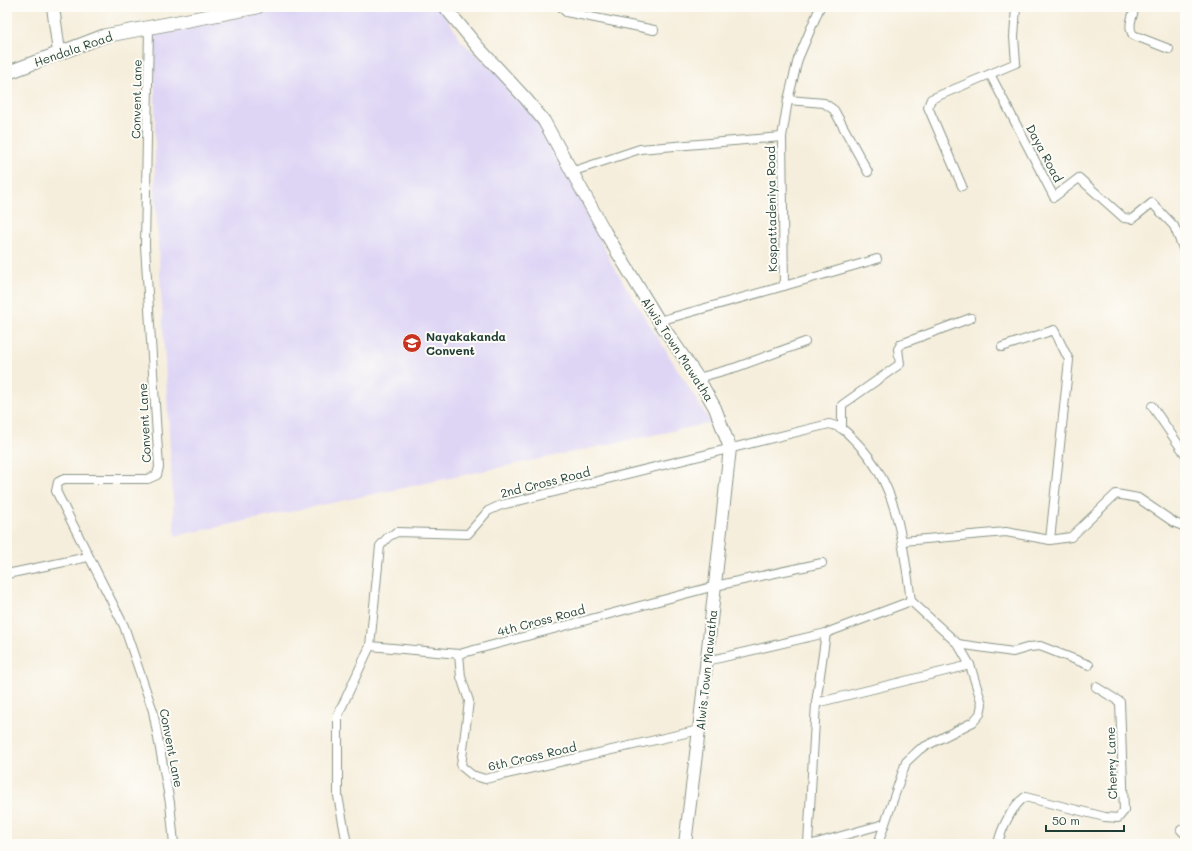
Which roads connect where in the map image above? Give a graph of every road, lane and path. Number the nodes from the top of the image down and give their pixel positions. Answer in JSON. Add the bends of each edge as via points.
{"nodes":[{"id":1,"x":53,"y":7,"type":"edge"},
{"id":2,"x":257,"y":7,"type":"edge"},
{"id":3,"x":444,"y":7,"type":"edge"},
{"id":4,"x":561,"y":7,"type":"edge"},
{"id":5,"x":820,"y":7,"type":"edge"},
{"id":6,"x":1016,"y":7,"type":"edge"},
{"id":7,"x":1135,"y":7,"type":"edge"},
{"id":8,"x":149,"y":28,"type":"junction"},
{"id":9,"x":654,"y":30,"type":"dead end"},
{"id":10,"x":1169,"y":49,"type":"dead end"},
{"id":11,"x":59,"y":52,"type":"junction"},
{"id":12,"x":7,"y":73,"type":"edge"},
{"id":13,"x":990,"y":74,"type":"junction"},
{"id":14,"x":788,"y":100,"type":"junction"},
{"id":15,"x":782,"y":137,"type":"junction"},
{"id":16,"x":571,"y":172,"type":"junction"},
{"id":17,"x":868,"y":172,"type":"dead end"},
{"id":18,"x":962,"y":186,"type":"dead end"},
{"id":19,"x":1185,"y":253,"type":"edge"},
{"id":20,"x":877,"y":259,"type":"dead end"},
{"id":21,"x":784,"y":286,"type":"junction"},
{"id":22,"x":971,"y":318,"type":"dead end"},
{"id":23,"x":659,"y":321,"type":"junction"},
{"id":24,"x":806,"y":342,"type":"dead end"},
{"id":25,"x":1002,"y":347,"type":"dead end"},
{"id":26,"x":698,"y":378,"type":"junction"},
{"id":27,"x":1152,"y":406,"type":"dead end"},
{"id":28,"x":842,"y":427,"type":"junction"},
{"id":29,"x":730,"y":448,"type":"junction"},
{"id":30,"x":1185,"y":454,"type":"edge"},
{"id":31,"x":1185,"y":525,"type":"edge"},
{"id":32,"x":1050,"y":540,"type":"junction"},
{"id":33,"x":902,"y":542,"type":"junction"},
{"id":34,"x":88,"y":557,"type":"junction"},
{"id":35,"x":822,"y":563,"type":"dead end"},
{"id":36,"x":7,"y":574,"type":"edge"},
{"id":37,"x":715,"y":586,"type":"junction"},
{"id":38,"x":911,"y":601,"type":"junction"},
{"id":39,"x":826,"y":633,"type":"junction"},
{"id":40,"x":958,"y":644,"type":"junction"},
{"id":41,"x":370,"y":646,"type":"junction"},
{"id":42,"x":459,"y":654,"type":"junction"},
{"id":43,"x":707,"y":661,"type":"junction"},
{"id":44,"x":970,"y":665,"type":"junction"},
{"id":45,"x":1089,"y":665,"type":"dead end"},
{"id":46,"x":1096,"y":687,"type":"dead end"},
{"id":47,"x":816,"y":704,"type":"junction"},
{"id":48,"x":700,"y":730,"type":"junction"},
{"id":49,"x":884,"y":824,"type":"junction"},
{"id":50,"x":174,"y":844,"type":"edge"},
{"id":51,"x":346,"y":844,"type":"edge"},
{"id":52,"x":685,"y":844,"type":"edge"},
{"id":53,"x":808,"y":844,"type":"edge"},
{"id":54,"x":813,"y":844,"type":"edge"},
{"id":55,"x":878,"y":844,"type":"edge"},
{"id":56,"x":998,"y":844,"type":"edge"}],
"edges":[{"from":1,"to":11,"type":"street"},
{"from":2,"to":8,"type":"main road","name":"Hendala Road"},
{"from":3,"to":16,"type":"street","name":"Alwis Town Mawatha","via":[[544,121]]},
{"from":4,"to":9,"type":"street","via":[[566,12]]},
{"from":5,"to":14,"type":"street","name":"Kospattadeniya Road","via":[[798,59]]},
{"from":6,"to":13,"type":"street","via":[[1016,63]]},
{"from":7,"to":10,"type":"street","via":[[1130,26],[1133,35]]},
{"from":8,"to":11,"type":"main road","name":"Hendala Road","via":[[104,36]]},
{"from":8,"to":34,"type":"street","name":"Convent Lane","via":[[145,246],[159,467],[157,475],[148,479],[64,479],[58,482],[56,491]]},
{"from":11,"to":12,"type":"main road","name":"Hendala Road"},
{"from":13,"to":18,"type":"street","via":[[931,99],[928,103]]},
{"from":13,"to":19,"type":"street","name":"Daya Road","via":[[1054,197],[1079,178],[1124,218],[1132,219],[1152,204],[1174,226]]},
{"from":14,"to":15,"type":"street","name":"Kospattadeniya Road"},
{"from":14,"to":17,"type":"street","via":[[824,103],[834,110]]},
{"from":15,"to":16,"type":"street","via":[[640,149]]},
{"from":15,"to":21,"type":"street","name":"Kospattadeniya Road"},
{"from":16,"to":23,"type":"street","name":"Alwis Town Mawatha"},
{"from":20,"to":21,"type":"street"},
{"from":21,"to":23,"type":"street","name":"Kospattadeniya Road"},
{"from":22,"to":28,"type":"street","via":[[901,344],[898,349],[900,364],[842,405]]},
{"from":23,"to":26,"type":"street","name":"Alwis Town Mawatha"},
{"from":24,"to":26,"type":"street"},
{"from":25,"to":32,"type":"street","via":[[1054,330],[1069,360]]},
{"from":26,"to":29,"type":"street","name":"Alwis Town Mawatha","via":[[716,408]]},
{"from":27,"to":30,"type":"street"},
{"from":28,"to":29,"type":"street","via":[[829,424]]},
{"from":28,"to":33,"type":"street","via":[[870,457],[894,503]]},
{"from":29,"to":37,"type":"street","name":"Alwis Town Mawatha"},
{"from":29,"to":41,"type":"street","name":"2nd Cross Road","via":[[500,504],[488,511],[468,534],[397,532],[380,546]]},
{"from":31,"to":32,"type":"street","via":[[1175,523],[1138,498],[1116,494],[1072,537]]},
{"from":32,"to":33,"type":"street","via":[[1006,532]]},
{"from":33,"to":38,"type":"street"},
{"from":34,"to":36,"type":"street"},
{"from":34,"to":50,"type":"street","name":"Convent Lane","via":[[124,626],[153,711],[170,803]]},
{"from":35,"to":37,"type":"street","name":"4th Cross Road"},
{"from":37,"to":42,"type":"street","name":"4th Cross Road"},
{"from":37,"to":43,"type":"street","name":"Alwis Town Mawatha"},
{"from":38,"to":39,"type":"street"},
{"from":38,"to":40,"type":"street"},
{"from":39,"to":43,"type":"street"},
{"from":39,"to":47,"type":"street"},
{"from":40,"to":44,"type":"street"},
{"from":40,"to":45,"type":"street","via":[[1013,652],[1030,646],[1040,646]]},
{"from":41,"to":42,"type":"street","name":"4th Cross Road"},
{"from":41,"to":51,"type":"street","via":[[338,715],[338,796]]},
{"from":42,"to":48,"type":"street","name":"6th Cross Road","via":[[461,677],[469,701],[461,766],[485,779]]},
{"from":43,"to":48,"type":"street","name":"Alwis Town Mawatha"},
{"from":44,"to":47,"type":"street"},
{"from":44,"to":49,"type":"street","via":[[982,704],[980,714],[973,722],[920,749],[906,762]]},
{"from":46,"to":56,"type":"street","name":"Cherry Lane","via":[[1120,702],[1124,811],[1118,818],[1105,817],[1025,797],[1019,801],[1000,835]]},
{"from":47,"to":53,"type":"street"},
{"from":48,"to":52,"type":"street","name":"Alwis Town Mawatha"},
{"from":49,"to":54,"type":"street"},
{"from":49,"to":55,"type":"street"}]}
